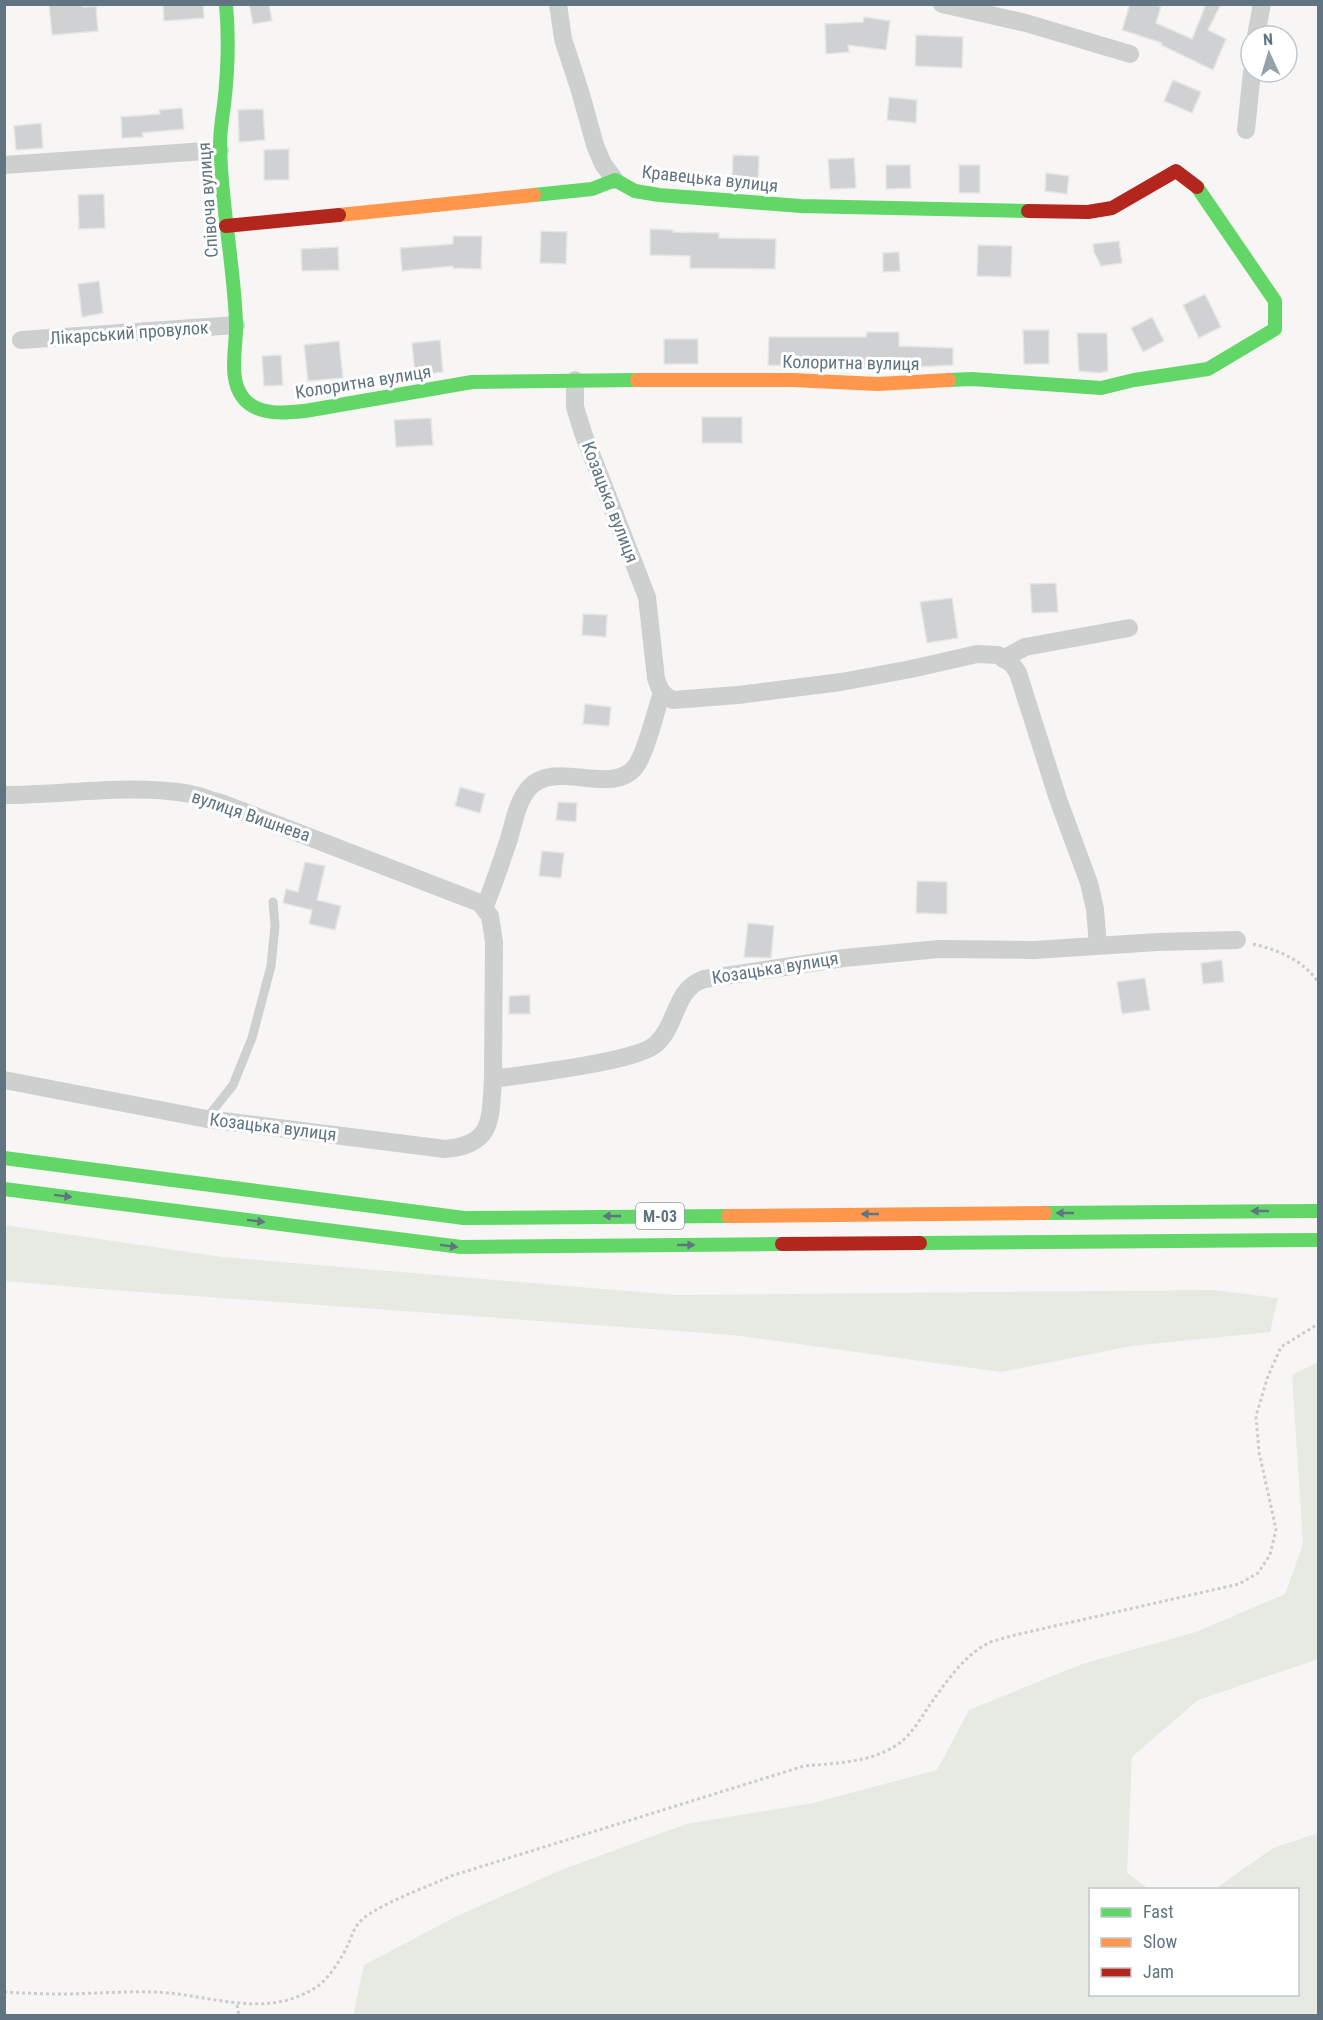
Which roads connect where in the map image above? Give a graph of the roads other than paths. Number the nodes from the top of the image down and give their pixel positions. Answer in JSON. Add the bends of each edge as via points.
{"nodes":[{"id":1,"x":226,"y":4,"type":"edge"},
{"id":2,"x":558,"y":4,"type":"edge"},
{"id":3,"x":942,"y":4,"type":"edge"},
{"id":4,"x":1262,"y":4,"type":"edge"},
{"id":5,"x":1258,"y":24,"type":"edge"},
{"id":6,"x":1130,"y":54,"type":"dead end"},
{"id":7,"x":1251,"y":84,"type":"edge"},
{"id":8,"x":1246,"y":130,"type":"dead end"},
{"id":9,"x":219,"y":150,"type":"junction"},
{"id":10,"x":4,"y":165,"type":"edge"},
{"id":11,"x":615,"y":180,"type":"junction"},
{"id":12,"x":1154,"y":184,"type":"joint"},
{"id":13,"x":226,"y":226,"type":"junction"},
{"id":14,"x":236,"y":325,"type":"junction"},
{"id":15,"x":21,"y":340,"type":"dead end"},
{"id":16,"x":574,"y":380,"type":"junction"},
{"id":17,"x":240,"y":393,"type":"joint"},
{"id":18,"x":1129,"y":628,"type":"dead end"},
{"id":19,"x":1003,"y":659,"type":"junction"},
{"id":20,"x":662,"y":693,"type":"junction"},
{"id":21,"x":4,"y":795,"type":"edge"},
{"id":22,"x":273,"y":902,"type":"dead end"},
{"id":23,"x":484,"y":908,"type":"junction"},
{"id":24,"x":1237,"y":940,"type":"road end"},
{"id":25,"x":1098,"y":946,"type":"junction"},
{"id":26,"x":493,"y":1079,"type":"junction"},
{"id":27,"x":4,"y":1080,"type":"edge"},
{"id":28,"x":207,"y":1119,"type":"junction"},
{"id":29,"x":4,"y":1158,"type":"edge"},
{"id":30,"x":4,"y":1189,"type":"edge"},
{"id":31,"x":1318,"y":1211,"type":"edge"},
{"id":32,"x":1318,"y":1240,"type":"edge"}],
"edges":[{"from":1,"to":9,"type":"main road","name":"Співоча вулиця","via":[[227,75]]},
{"from":2,"to":11,"type":"street","via":[[563,39],[595,146]]},
{"from":3,"to":6,"type":"street","via":[[1026,23]]},
{"from":4,"to":5,"type":"street"},
{"from":7,"to":8,"type":"street"},
{"from":9,"to":10,"type":"street"},
{"from":9,"to":13,"type":"main road","name":"Співоча вулиця"},
{"from":11,"to":12,"type":"main road","name":"Кравецька вулиця","via":[[635,191],[659,195],[801,206],[1088,212],[1112,208]]},
{"from":11,"to":13,"type":"main road","name":"Кравецька вулиця","via":[[592,189]]},
{"from":12,"to":16,"type":"main road","name":"Колоритна вулиця","via":[[1176,171],[1196,186],[1275,301],[1275,330],[1208,369],[1101,388],[972,379],[878,384]]},
{"from":13,"to":14,"type":"main road","name":"Співоча вулиця"},
{"from":14,"to":15,"type":"street","name":"Лікарський провулок"},
{"from":14,"to":17,"type":"main road","name":"Співоча вулиця"},
{"from":16,"to":17,"type":"main road","name":"Колоритна вулиця","via":[[472,382],[280,413],[251,405]]},
{"from":16,"to":20,"type":"street","name":"Козацька вулиця","via":[[575,406],[583,433],[647,597],[656,678]]},
{"from":18,"to":19,"type":"street","via":[[1025,647]]},
{"from":19,"to":20,"type":"street","via":[[977,654],[841,682],[738,695],[673,700]]},
{"from":19,"to":25,"type":"street","via":[[1018,673],[1089,883]]},
{"from":20,"to":23,"type":"street","via":[[635,768],[615,778],[544,778],[530,787],[521,801]]},
{"from":21,"to":23,"type":"street","name":"вулиця Вишнева","via":[[142,789],[187,793],[456,893]]},
{"from":22,"to":28,"type":"lane","via":[[271,966],[252,1038],[233,1085]]},
{"from":23,"to":26,"type":"street","name":"Козацька вулиця","via":[[490,916],[494,942]]},
{"from":24,"to":25,"type":"street","name":"Козацька вулиця"},
{"from":25,"to":26,"type":"street","name":"Козацька вулиця","via":[[927,950],[704,979],[686,990],[669,1028],[646,1051],[620,1059]]},
{"from":26,"to":28,"type":"street","name":"Козацька вулиця","via":[[488,1127],[478,1139],[463,1147],[446,1149]]},
{"from":27,"to":28,"type":"street","name":"Козацька вулиця"},
{"from":31,"to":29,"type":"main road","number":"М-03","one_way":true,"via":[[464,1218]]},
{"from":30,"to":32,"type":"main road","number":"М-03","one_way":true,"via":[[461,1247]]}]}
